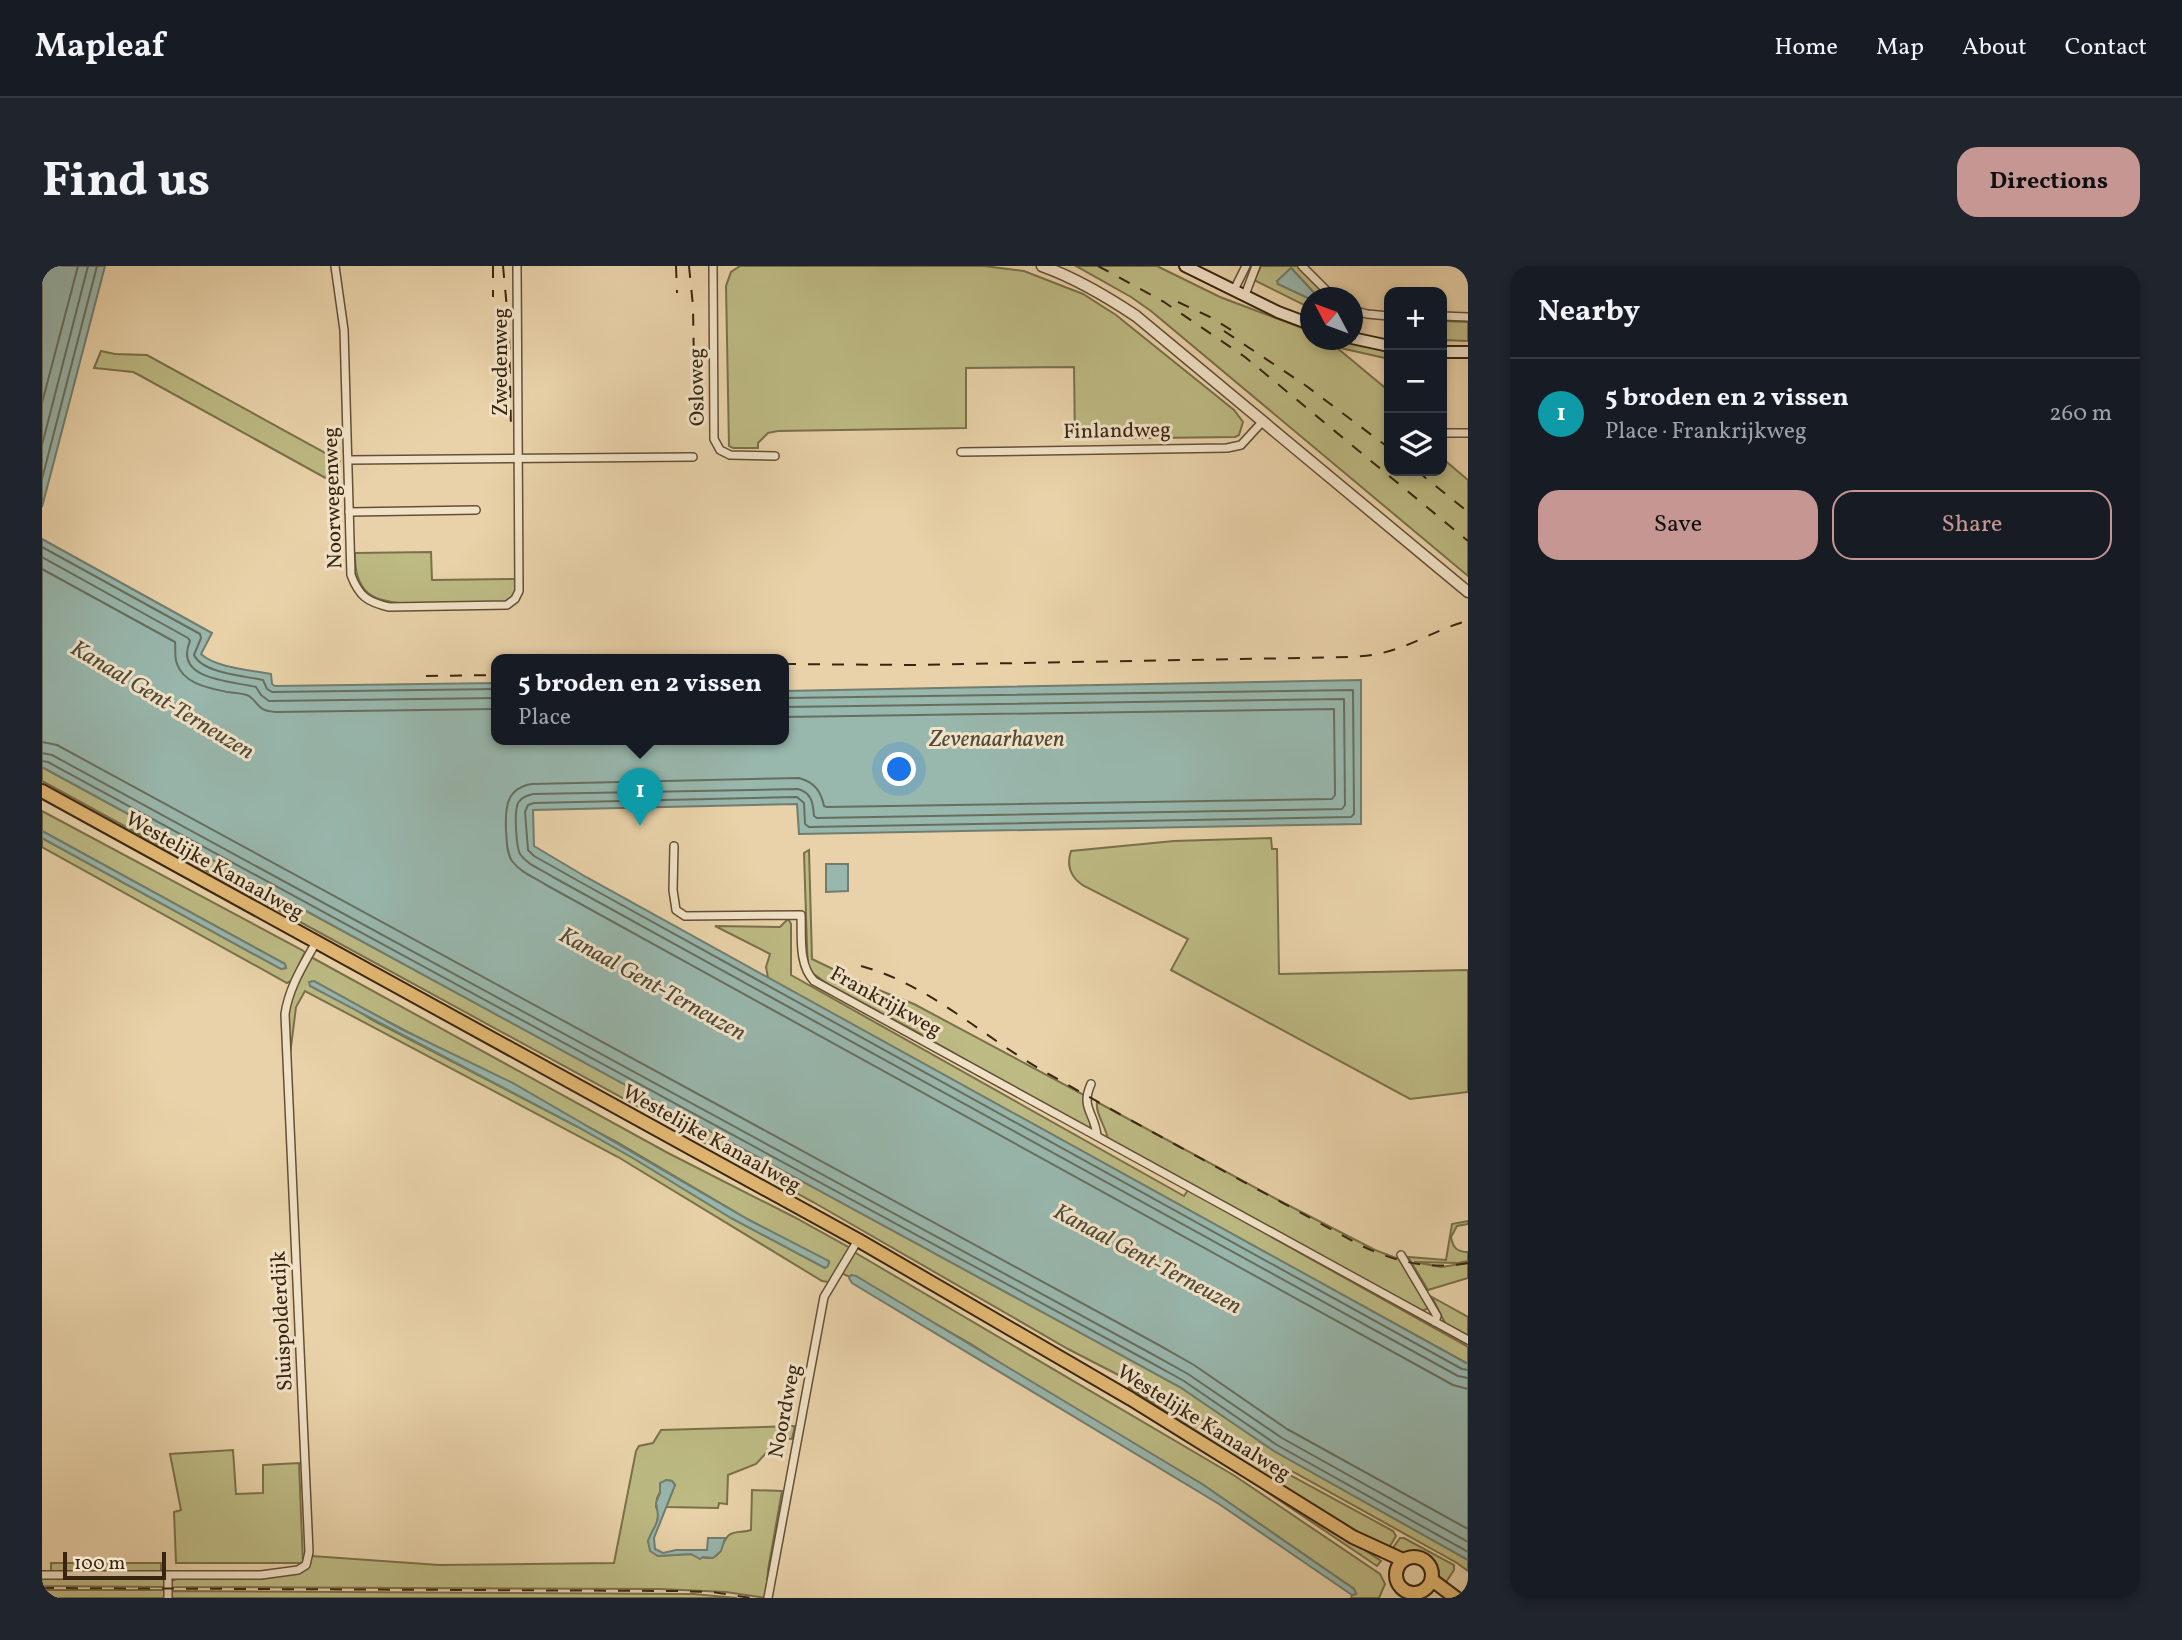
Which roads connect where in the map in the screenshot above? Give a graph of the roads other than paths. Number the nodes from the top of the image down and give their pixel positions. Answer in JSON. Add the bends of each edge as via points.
{"nodes":[{"id":1,"x":335,"y":266,"type":"edge"},
{"id":2,"x":517,"y":266,"type":"edge"},
{"id":3,"x":713,"y":266,"type":"edge"},
{"id":4,"x":1042,"y":266,"type":"edge"},
{"id":5,"x":1185,"y":266,"type":"edge"},
{"id":6,"x":1246,"y":266,"type":"edge"},
{"id":7,"x":1256,"y":266,"type":"edge"},
{"id":8,"x":1302,"y":266,"type":"edge"},
{"id":9,"x":1323,"y":287,"type":"edge"},
{"id":10,"x":1234,"y":290,"type":"junction"},
{"id":11,"x":1245,"y":295,"type":"junction"},
{"id":12,"x":1363,"y":313,"type":"edge"},
{"id":13,"x":1384,"y":316,"type":"edge"},
{"id":14,"x":1447,"y":316,"type":"edge"},
{"id":15,"x":1468,"y":317,"type":"edge"},
{"id":16,"x":1300,"y":320,"type":"edge"},
{"id":17,"x":1363,"y":340,"type":"edge"},
{"id":18,"x":1384,"y":345,"type":"edge"},
{"id":19,"x":1447,"y":352,"type":"edge"},
{"id":20,"x":1468,"y":352,"type":"edge"},
{"id":21,"x":1263,"y":421,"type":"junction"},
{"id":22,"x":1447,"y":433,"type":"edge"},
{"id":23,"x":1468,"y":433,"type":"edge"},
{"id":24,"x":961,"y":452,"type":"dead end"},
{"id":25,"x":775,"y":456,"type":"dead end"},
{"id":26,"x":694,"y":457,"type":"dead end"},
{"id":27,"x":518,"y":458,"type":"junction"},
{"id":28,"x":349,"y":460,"type":"junction"},
{"id":29,"x":476,"y":510,"type":"dead end"},
{"id":30,"x":349,"y":512,"type":"junction"},
{"id":31,"x":1468,"y":592,"type":"edge"},
{"id":32,"x":42,"y":790,"type":"edge"},
{"id":33,"x":674,"y":846,"type":"dead end"},
{"id":34,"x":316,"y":942,"type":"junction"},
{"id":35,"x":1091,"y":1084,"type":"dead end"},
{"id":36,"x":1097,"y":1136,"type":"junction"},
{"id":37,"x":858,"y":1240,"type":"junction"},
{"id":38,"x":1401,"y":1255,"type":"dead end"},
{"id":39,"x":1436,"y":1322,"type":"junction"},
{"id":40,"x":1468,"y":1340,"type":"edge"},
{"id":41,"x":1399,"y":1566,"type":"junction"},
{"id":42,"x":42,"y":1576,"type":"edge"},
{"id":43,"x":168,"y":1576,"type":"junction"},
{"id":44,"x":1429,"y":1585,"type":"junction"},
{"id":45,"x":1403,"y":1594,"type":"edge"},
{"id":46,"x":168,"y":1598,"type":"edge"},
{"id":47,"x":768,"y":1598,"type":"edge"},
{"id":48,"x":1444,"y":1598,"type":"edge"},
{"id":49,"x":1456,"y":1598,"type":"edge"}],
"edges":[{"from":1,"to":28,"type":"street","name":"Noorwegenweg","via":[[344,330]]},
{"from":2,"to":27,"type":"street","name":"Zwedenweg"},
{"from":3,"to":25,"type":"street","name":"Osloweg","via":[[714,439],[720,450],[730,455]]},
{"from":4,"to":21,"type":"street","via":[[1136,316]]},
{"from":5,"to":10,"type":"main road"},
{"from":6,"to":10,"type":"street"},
{"from":7,"to":11,"type":"street"},
{"from":8,"to":9,"type":"street"},
{"from":10,"to":11,"type":"main road"},
{"from":11,"to":16,"type":"main road"},
{"from":12,"to":13,"type":"street"},
{"from":14,"to":15,"type":"street"},
{"from":17,"to":18,"type":"main road"},
{"from":19,"to":20,"type":"main road"},
{"from":21,"to":24,"type":"street","name":"Finlandweg","via":[[1241,445],[1227,448]]},
{"from":21,"to":31,"type":"street"},
{"from":22,"to":23,"type":"street"},
{"from":26,"to":27,"type":"street"},
{"from":27,"to":28,"type":"street"},
{"from":27,"to":30,"type":"street","name":"Noorwegenweg","via":[[519,591],[507,605],[373,604],[356,588],[351,575]]},
{"from":28,"to":30,"type":"street","name":"Noorwegenweg"},
{"from":29,"to":30,"type":"street"},
{"from":32,"to":34,"type":"main road","name":"Westelijke Kanaalweg"},
{"from":33,"to":36,"type":"street","name":"Frankrijkweg","via":[[676,910],[685,916],[801,915],[803,961],[814,981]]},
{"from":34,"to":37,"type":"main road","name":"Westelijke Kanaalweg"},
{"from":34,"to":43,"type":"street","name":"Sluispolderdijk","via":[[294,981],[285,1014],[308,1560],[298,1570],[261,1575]]},
{"from":35,"to":36,"type":"street","via":[[1087,1103]]},
{"from":36,"to":39,"type":"street","name":"Frankrijkweg"},
{"from":37,"to":41,"type":"main road","name":"Westelijke Kanaalweg","via":[[1131,1399]]},
{"from":37,"to":47,"type":"street","name":"Noordweg","via":[[824,1297]]},
{"from":38,"to":39,"type":"street","via":[[1432,1306]]},
{"from":39,"to":40,"type":"street","name":"Frankrijkweg"},
{"from":41,"to":44,"type":"main road","via":[[1412,1557],[1424,1560],[1432,1570]]},
{"from":41,"to":45,"type":"main road","via":[[1396,1580]]},
{"from":42,"to":43,"type":"street","name":"Sluispolderdijk"},
{"from":43,"to":46,"type":"street"},
{"from":44,"to":45,"type":"main road"},
{"from":44,"to":48,"type":"main road"},
{"from":44,"to":49,"type":"main road"}]}
